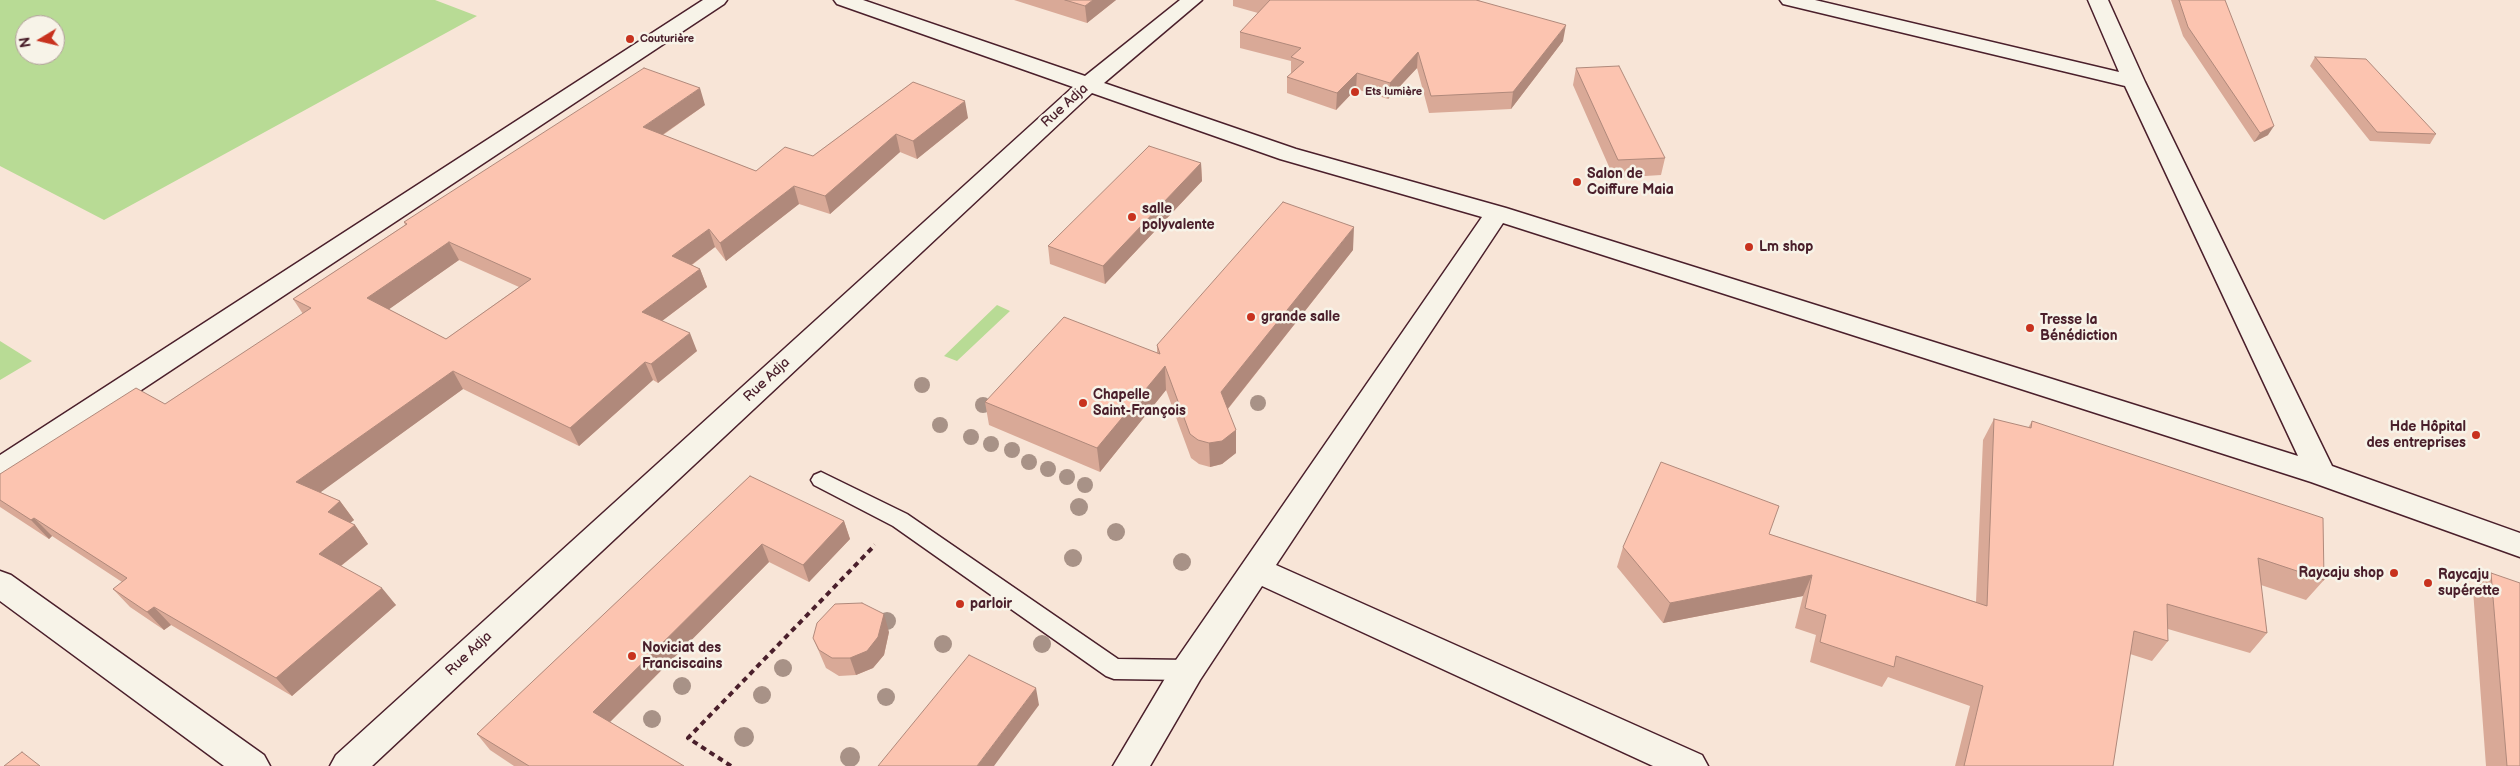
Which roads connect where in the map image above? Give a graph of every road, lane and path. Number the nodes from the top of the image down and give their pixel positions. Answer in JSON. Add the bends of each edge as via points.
{"nodes":[{"id":1,"x":717,"y":0,"type":"edge"},
{"id":2,"x":844,"y":0,"type":"edge"},
{"id":3,"x":1192,"y":0,"type":"edge"},
{"id":4,"x":1790,"y":0,"type":"edge"},
{"id":5,"x":2098,"y":0,"type":"edge"},
{"id":6,"x":2134,"y":82,"type":"junction"},
{"id":7,"x":1089,"y":84,"type":"junction"},
{"id":8,"x":1497,"y":213,"type":"junction"},
{"id":9,"x":0,"y":469,"type":"edge"},
{"id":10,"x":2320,"y":474,"type":"junction"},
{"id":11,"x":821,"y":480,"type":"dead end"},
{"id":12,"x":900,"y":520,"type":"junction"},
{"id":13,"x":2520,"y":545,"type":"edge"},
{"id":14,"x":1257,"y":570,"type":"junction"},
{"id":15,"x":0,"y":584,"type":"edge"},
{"id":16,"x":1188,"y":670,"type":"junction"},
{"id":17,"x":252,"y":766,"type":"edge"},
{"id":18,"x":348,"y":766,"type":"edge"},
{"id":19,"x":731,"y":766,"type":"edge"},
{"id":20,"x":1131,"y":766,"type":"edge"},
{"id":21,"x":1690,"y":766,"type":"edge"}],
"edges":[{"from":1,"to":9,"type":"street"},
{"from":2,"to":7,"type":"street"},
{"from":3,"to":7,"type":"street","name":"Rue Adja"},
{"from":4,"to":6,"type":"street"},
{"from":5,"to":6,"type":"street"},
{"from":6,"to":10,"type":"street"},
{"from":7,"to":8,"type":"street","via":[[1288,154]]},
{"from":7,"to":18,"type":"street","name":"Rue Adja"},
{"from":8,"to":10,"type":"street"},
{"from":8,"to":14,"type":"street"},
{"from":10,"to":13,"type":"street"},
{"from":11,"to":12,"type":"lane"},
{"from":12,"to":16,"type":"lane","via":[[1114,669]]},
{"from":12,"to":19,"type":"path","via":[[688,738]]},
{"from":14,"to":16,"type":"street"},
{"from":14,"to":21,"type":"street"},
{"from":15,"to":17,"type":"street"},
{"from":16,"to":20,"type":"street"}]}
